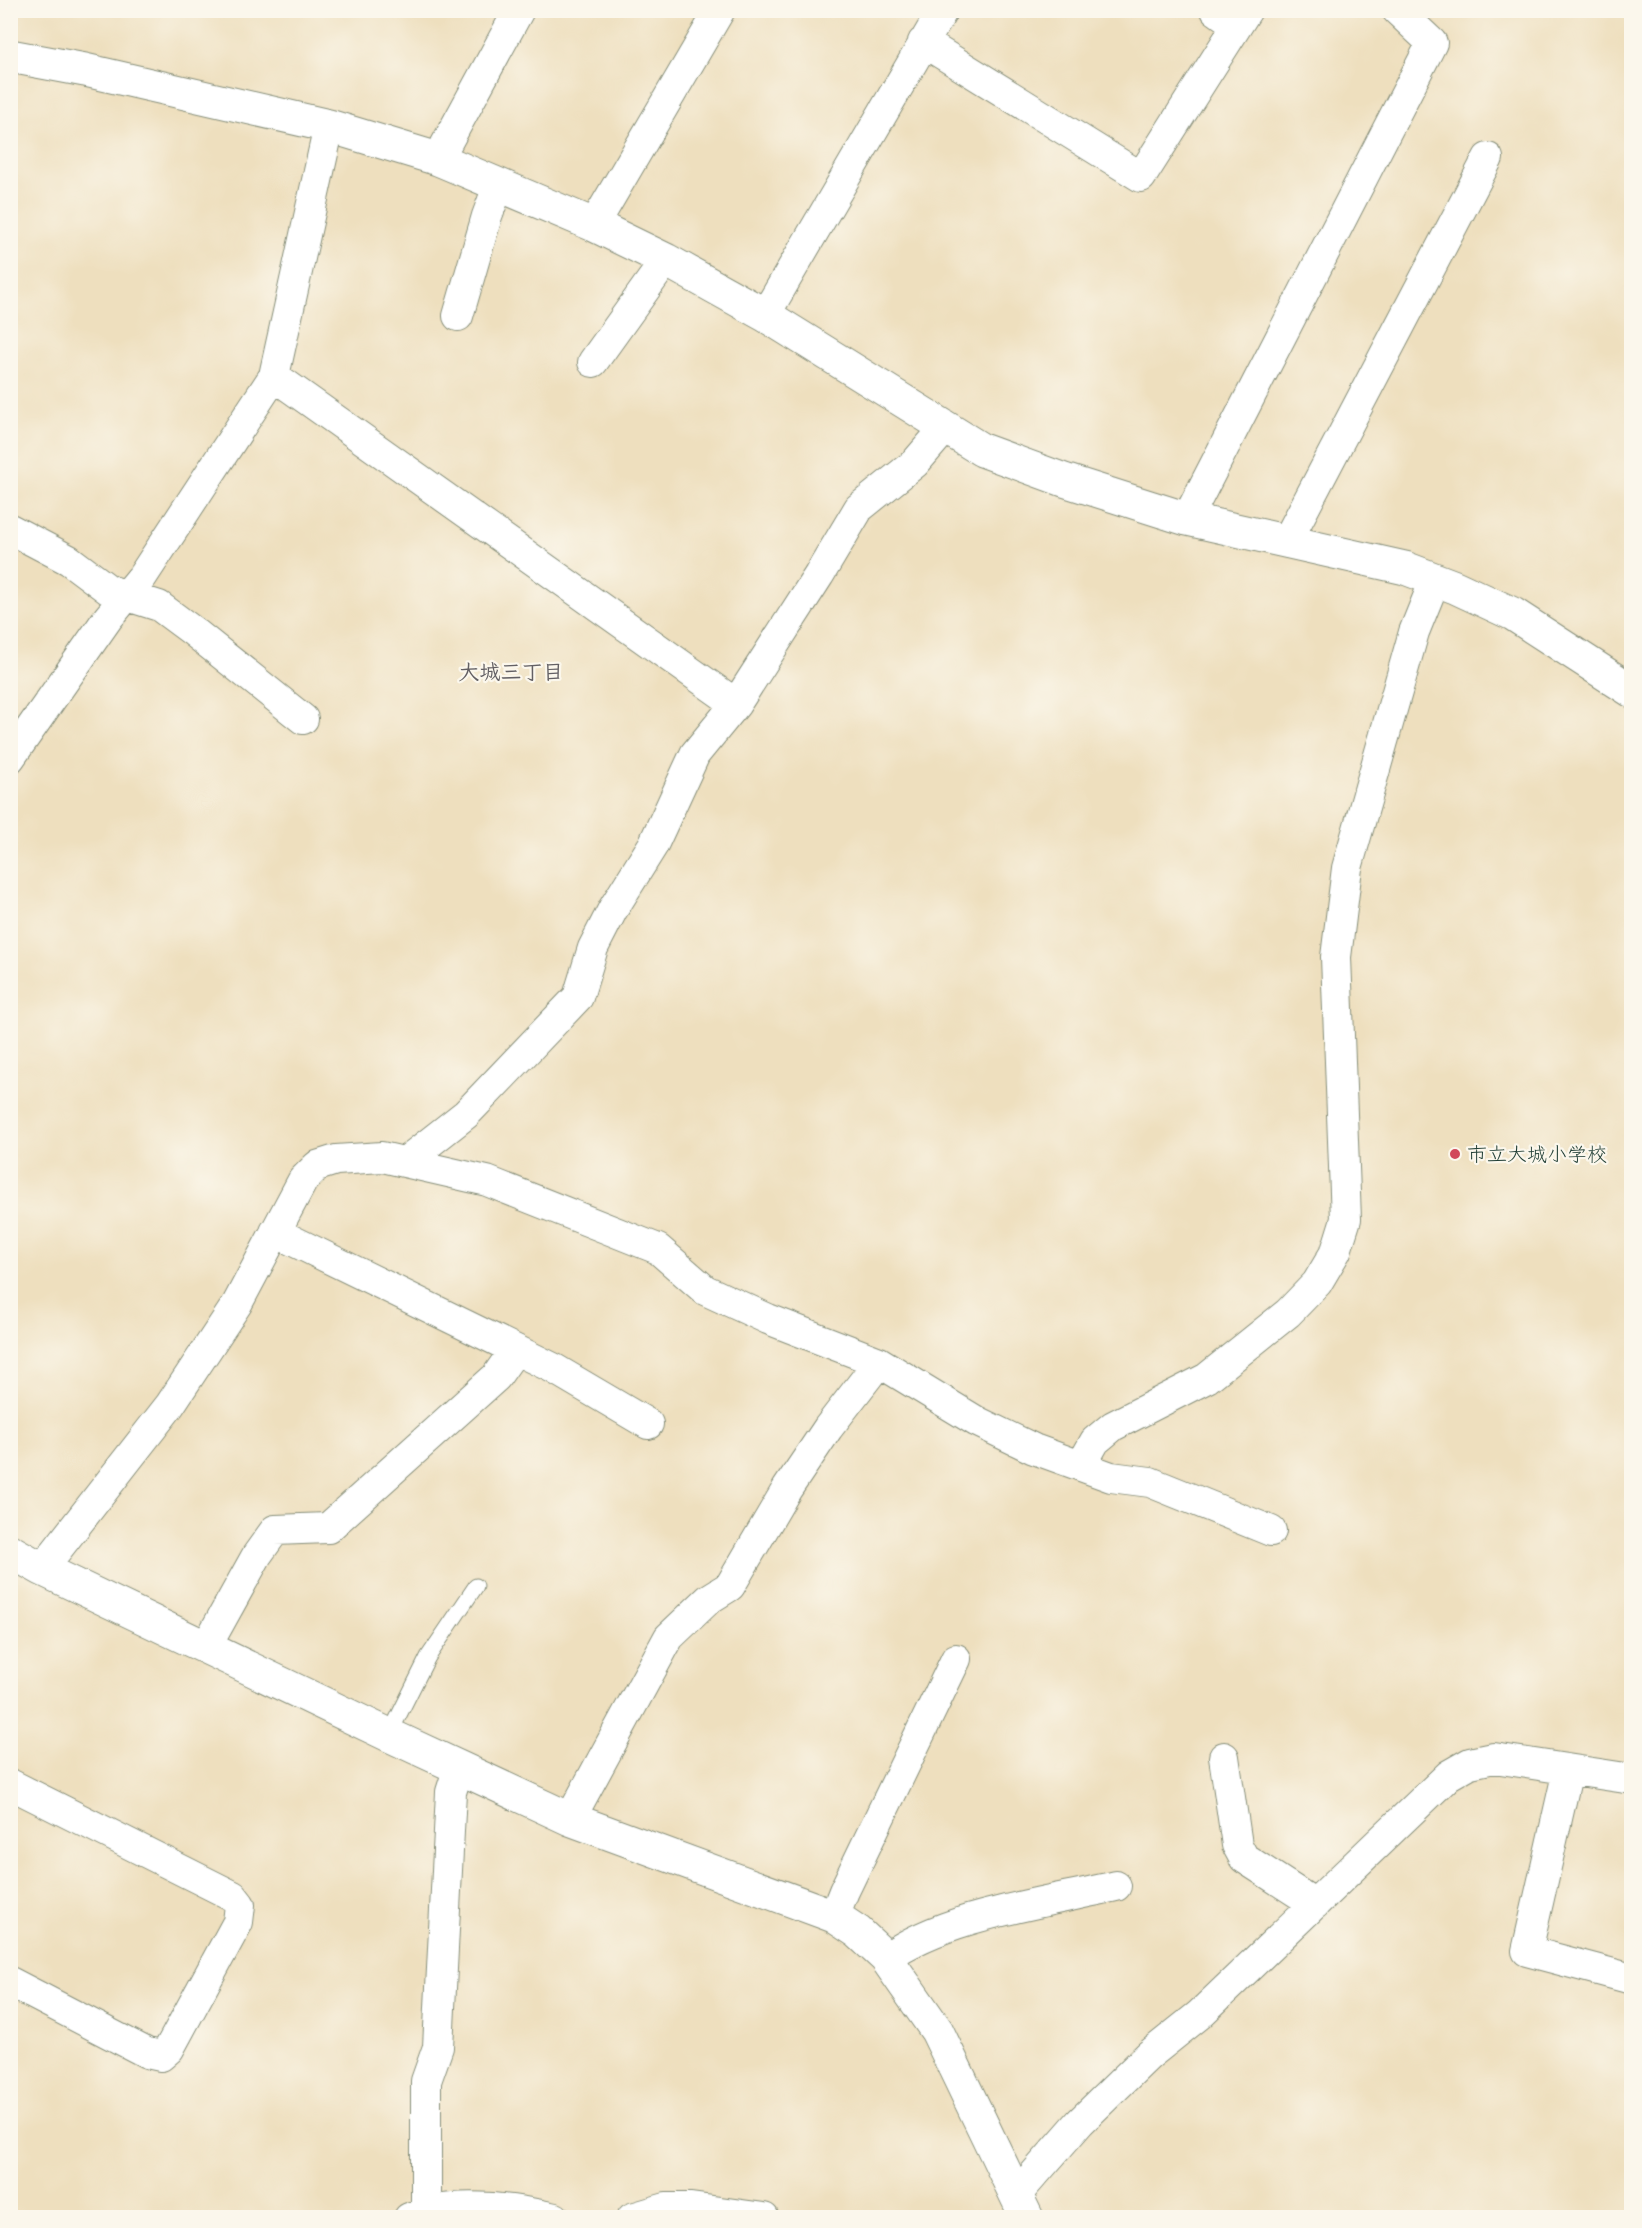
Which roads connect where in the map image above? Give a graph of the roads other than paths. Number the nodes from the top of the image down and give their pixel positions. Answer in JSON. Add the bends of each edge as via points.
{"nodes":[{"id":1,"x":519,"y":10,"type":"edge"},
{"id":2,"x":720,"y":10,"type":"edge"},
{"id":3,"x":944,"y":10,"type":"edge"},
{"id":4,"x":1397,"y":10,"type":"edge"},
{"id":5,"x":1233,"y":15,"type":"edge"},
{"id":6,"x":923,"y":42,"type":"junction"},
{"id":7,"x":10,"y":56,"type":"edge"},
{"id":8,"x":329,"y":126,"type":"junction"},
{"id":9,"x":1488,"y":158,"type":"dead end"},
{"id":10,"x":438,"y":159,"type":"junction"},
{"id":11,"x":499,"y":184,"type":"junction"},
{"id":12,"x":594,"y":225,"type":"junction"},
{"id":13,"x":666,"y":260,"type":"junction"},
{"id":14,"x":765,"y":315,"type":"junction"},
{"id":15,"x":458,"y":316,"type":"dead end"},
{"id":16,"x":593,"y":362,"type":"dead end"},
{"id":17,"x":274,"y":376,"type":"junction"},
{"id":18,"x":946,"y":427,"type":"junction"},
{"id":19,"x":1187,"y":519,"type":"junction"},
{"id":20,"x":10,"y":529,"type":"edge"},
{"id":21,"x":1287,"y":541,"type":"junction"},
{"id":22,"x":1435,"y":580,"type":"junction"},
{"id":23,"x":127,"y":596,"type":"junction"},
{"id":24,"x":1632,"y":691,"type":"edge"},
{"id":25,"x":736,"y":704,"type":"junction"},
{"id":26,"x":303,"y":719,"type":"dead end"},
{"id":27,"x":10,"y":758,"type":"edge"},
{"id":28,"x":405,"y":1162,"type":"junction"},
{"id":29,"x":275,"y":1232,"type":"junction"},
{"id":30,"x":515,"y":1350,"type":"junction"},
{"id":31,"x":879,"y":1362,"type":"junction"},
{"id":32,"x":648,"y":1424,"type":"dead end"},
{"id":33,"x":1081,"y":1466,"type":"junction"},
{"id":34,"x":1271,"y":1531,"type":"dead end"},
{"id":35,"x":10,"y":1551,"type":"edge"},
{"id":36,"x":42,"y":1569,"type":"junction"},
{"id":37,"x":476,"y":1586,"type":"dead end"},
{"id":38,"x":206,"y":1647,"type":"junction"},
{"id":39,"x":956,"y":1659,"type":"dead end"},
{"id":40,"x":389,"y":1735,"type":"junction"},
{"id":41,"x":1224,"y":1757,"type":"dead end"},
{"id":42,"x":459,"y":1767,"type":"junction"},
{"id":43,"x":1568,"y":1770,"type":"junction"},
{"id":44,"x":1632,"y":1779,"type":"edge"},
{"id":45,"x":10,"y":1784,"type":"edge"},
{"id":46,"x":570,"y":1819,"type":"junction"},
{"id":47,"x":1116,"y":1886,"type":"dead end"},
{"id":48,"x":1315,"y":1904,"type":"junction"},
{"id":49,"x":834,"y":1916,"type":"junction"},
{"id":50,"x":885,"y":1958,"type":"junction"},
{"id":51,"x":1632,"y":1979,"type":"edge"},
{"id":52,"x":10,"y":1982,"type":"edge"},
{"id":53,"x":1021,"y":2206,"type":"edge"},
{"id":54,"x":417,"y":2214,"type":"edge"},
{"id":55,"x":555,"y":2217,"type":"edge"},
{"id":56,"x":632,"y":2217,"type":"edge"},
{"id":57,"x":764,"y":2217,"type":"edge"}],
"edges":[{"from":1,"to":10,"type":"street"},
{"from":2,"to":12,"type":"street"},
{"from":3,"to":6,"type":"street"},
{"from":4,"to":19,"type":"street","via":[[1432,43]]},
{"from":5,"to":6,"type":"street","via":[[1141,177]]},
{"from":6,"to":14,"type":"street"},
{"from":7,"to":8,"type":"street"},
{"from":8,"to":10,"type":"street"},
{"from":8,"to":17,"type":"street"},
{"from":9,"to":21,"type":"street"},
{"from":10,"to":11,"type":"street"},
{"from":11,"to":12,"type":"street"},
{"from":11,"to":15,"type":"street"},
{"from":12,"to":13,"type":"street"},
{"from":13,"to":14,"type":"street"},
{"from":13,"to":16,"type":"street"},
{"from":14,"to":18,"type":"street"},
{"from":17,"to":23,"type":"street"},
{"from":17,"to":25,"type":"street"},
{"from":18,"to":19,"type":"street","via":[[992,454]]},
{"from":18,"to":25,"type":"street","via":[[915,463],[859,508]]},
{"from":19,"to":21,"type":"street"},
{"from":20,"to":23,"type":"street","via":[[69,560],[109,590]]},
{"from":21,"to":22,"type":"street","via":[[1406,568]]},
{"from":22,"to":24,"type":"street","via":[[1513,614]]},
{"from":22,"to":33,"type":"street","via":[[1414,632],[1347,868],[1336,957],[1346,1219],[1336,1251],[1317,1283],[1288,1313],[1207,1378],[1113,1426],[1095,1441]]},
{"from":23,"to":26,"type":"street","via":[[159,606]]},
{"from":23,"to":27,"type":"street"},
{"from":25,"to":28,"type":"street","via":[[695,754],[653,846],[593,948],[578,997],[466,1114]]},
{"from":28,"to":29,"type":"street","via":[[382,1157],[336,1160],[317,1166],[303,1180]]},
{"from":28,"to":31,"type":"street","via":[[487,1181],[658,1250],[705,1290]]},
{"from":29,"to":30,"type":"street"},
{"from":29,"to":36,"type":"street","via":[[237,1304],[170,1405]]},
{"from":30,"to":32,"type":"street"},
{"from":30,"to":38,"type":"street","via":[[496,1377],[328,1528],[275,1530]]},
{"from":31,"to":33,"type":"street","via":[[976,1421]]},
{"from":31,"to":46,"type":"street","via":[[828,1428],[730,1586],[709,1599],[669,1637]]},
{"from":33,"to":34,"type":"street","via":[[1111,1477],[1150,1482]]},
{"from":35,"to":36,"type":"street"},
{"from":36,"to":38,"type":"street"},
{"from":37,"to":40,"type":"lane","via":[[428,1657]]},
{"from":38,"to":40,"type":"street"},
{"from":39,"to":49,"type":"street"},
{"from":40,"to":42,"type":"street"},
{"from":41,"to":48,"type":"street","via":[[1237,1845],[1244,1858]]},
{"from":42,"to":46,"type":"street"},
{"from":42,"to":54,"type":"street","via":[[451,1792],[438,2047],[426,2081]]},
{"from":43,"to":44,"type":"street"},
{"from":43,"to":48,"type":"street","via":[[1494,1758],[1470,1763],[1449,1775]]},
{"from":43,"to":51,"type":"street","via":[[1527,1951]]},
{"from":45,"to":52,"type":"street","via":[[233,1896],[240,1905],[238,1922],[169,2049],[161,2056]]},
{"from":46,"to":49,"type":"street"},
{"from":47,"to":50,"type":"street","via":[[936,1931],[906,1943]]},
{"from":48,"to":53,"type":"street","via":[[1080,2122]]},
{"from":49,"to":50,"type":"street"},
{"from":50,"to":53,"type":"street","via":[[937,2031]]},
{"from":54,"to":55,"type":"street","via":[[454,2207],[526,2211]]},
{"from":56,"to":57,"type":"street","via":[[666,2208]]}]}
